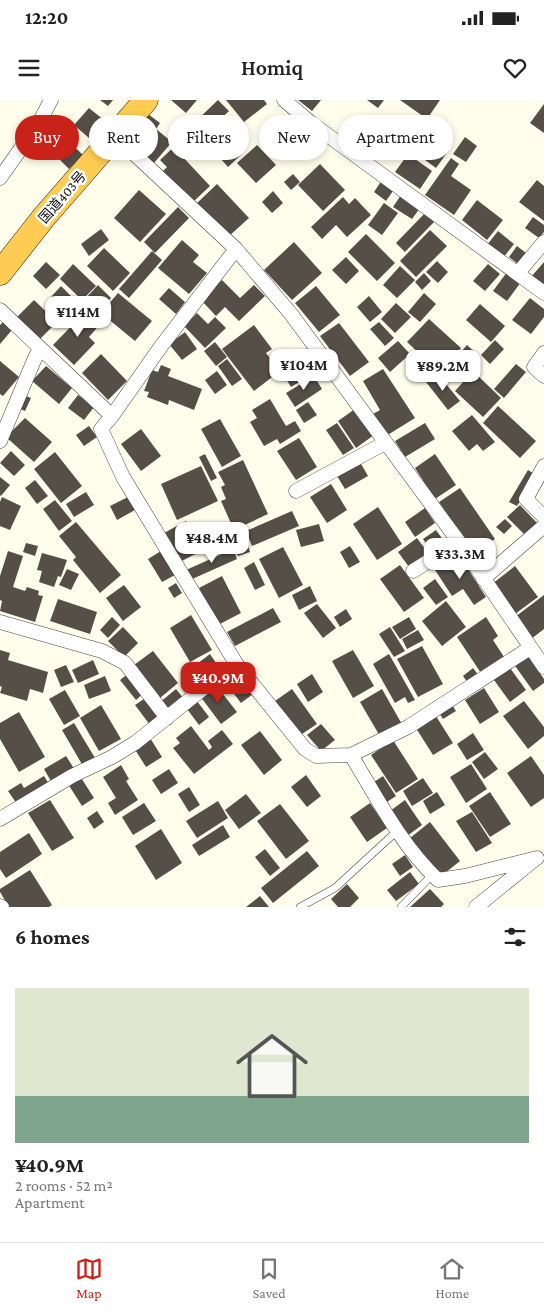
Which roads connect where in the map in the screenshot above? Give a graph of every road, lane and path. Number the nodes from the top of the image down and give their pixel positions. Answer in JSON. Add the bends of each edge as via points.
{"nodes":[{"id":1,"x":51,"y":100,"type":"edge"},
{"id":2,"x":146,"y":100,"type":"edge"},
{"id":3,"x":284,"y":100,"type":"edge"},
{"id":4,"x":133,"y":115,"type":"edge"},
{"id":5,"x":93,"y":160,"type":"edge"},
{"id":6,"x":140,"y":160,"type":"edge"},
{"id":7,"x":0,"y":178,"type":"edge"},
{"id":8,"x":544,"y":242,"type":"edge"},
{"id":9,"x":236,"y":250,"type":"junction"},
{"id":10,"x":3,"y":263,"type":"edge"},
{"id":11,"x":518,"y":273,"type":"junction"},
{"id":12,"x":544,"y":293,"type":"edge"},
{"id":13,"x":0,"y":310,"type":"edge"},
{"id":14,"x":40,"y":349,"type":"junction"},
{"id":15,"x":544,"y":353,"type":"edge"},
{"id":16,"x":544,"y":376,"type":"edge"},
{"id":17,"x":112,"y":416,"type":"junction"},
{"id":18,"x":0,"y":441,"type":"edge"},
{"id":19,"x":385,"y":442,"type":"junction"},
{"id":20,"x":544,"y":466,"type":"edge"},
{"id":21,"x":296,"y":491,"type":"dead end"},
{"id":22,"x":544,"y":517,"type":"edge"},
{"id":23,"x":544,"y":526,"type":"edge"},
{"id":24,"x":459,"y":542,"type":"junction"},
{"id":25,"x":413,"y":571,"type":"dead end"},
{"id":26,"x":483,"y":579,"type":"junction"},
{"id":27,"x":0,"y":622,"type":"edge"},
{"id":28,"x":530,"y":648,"type":"junction"},
{"id":29,"x":238,"y":665,"type":"junction"},
{"id":30,"x":544,"y":667,"type":"edge"},
{"id":31,"x":167,"y":718,"type":"junction"},
{"id":32,"x":351,"y":755,"type":"junction"},
{"id":33,"x":0,"y":819,"type":"edge"},
{"id":34,"x":397,"y":831,"type":"junction"},
{"id":35,"x":541,"y":855,"type":"edge"},
{"id":36,"x":432,"y":875,"type":"junction"},
{"id":37,"x":300,"y":907,"type":"edge"},
{"id":38,"x":401,"y":907,"type":"edge"},
{"id":39,"x":476,"y":907,"type":"edge"}],
"edges":[{"from":1,"to":7,"type":"street","via":[[39,123]]},
{"from":2,"to":4,"type":"highway","name":"国道403号"},
{"from":3,"to":11,"type":"street"},
{"from":5,"to":10,"type":"highway","name":"国道403号"},
{"from":6,"to":9,"type":"street"},
{"from":8,"to":11,"type":"street"},
{"from":9,"to":17,"type":"street"},
{"from":9,"to":19,"type":"street","via":[[291,314]]},
{"from":11,"to":12,"type":"street"},
{"from":13,"to":14,"type":"street"},
{"from":14,"to":17,"type":"street"},
{"from":14,"to":18,"type":"street"},
{"from":15,"to":16,"type":"street","via":[[534,367]]},
{"from":17,"to":29,"type":"street","via":[[101,429],[124,477]]},
{"from":19,"to":21,"type":"street"},
{"from":19,"to":24,"type":"street"},
{"from":20,"to":22,"type":"street","via":[[526,499]]},
{"from":23,"to":26,"type":"street"},
{"from":24,"to":25,"type":"street"},
{"from":24,"to":26,"type":"street"},
{"from":26,"to":28,"type":"street"},
{"from":27,"to":31,"type":"street","via":[[102,651],[125,663]]},
{"from":28,"to":30,"type":"street"},
{"from":28,"to":32,"type":"street","via":[[408,726]]},
{"from":29,"to":31,"type":"street"},
{"from":29,"to":32,"type":"street","via":[[305,749],[316,756]]},
{"from":31,"to":33,"type":"street","via":[[135,743]]},
{"from":32,"to":34,"type":"street"},
{"from":34,"to":36,"type":"street"},
{"from":34,"to":37,"type":"lane","via":[[335,888]]},
{"from":35,"to":36,"type":"street","via":[[465,876],[438,880]]},
{"from":35,"to":39,"type":"street"},
{"from":36,"to":38,"type":"lane"}]}
